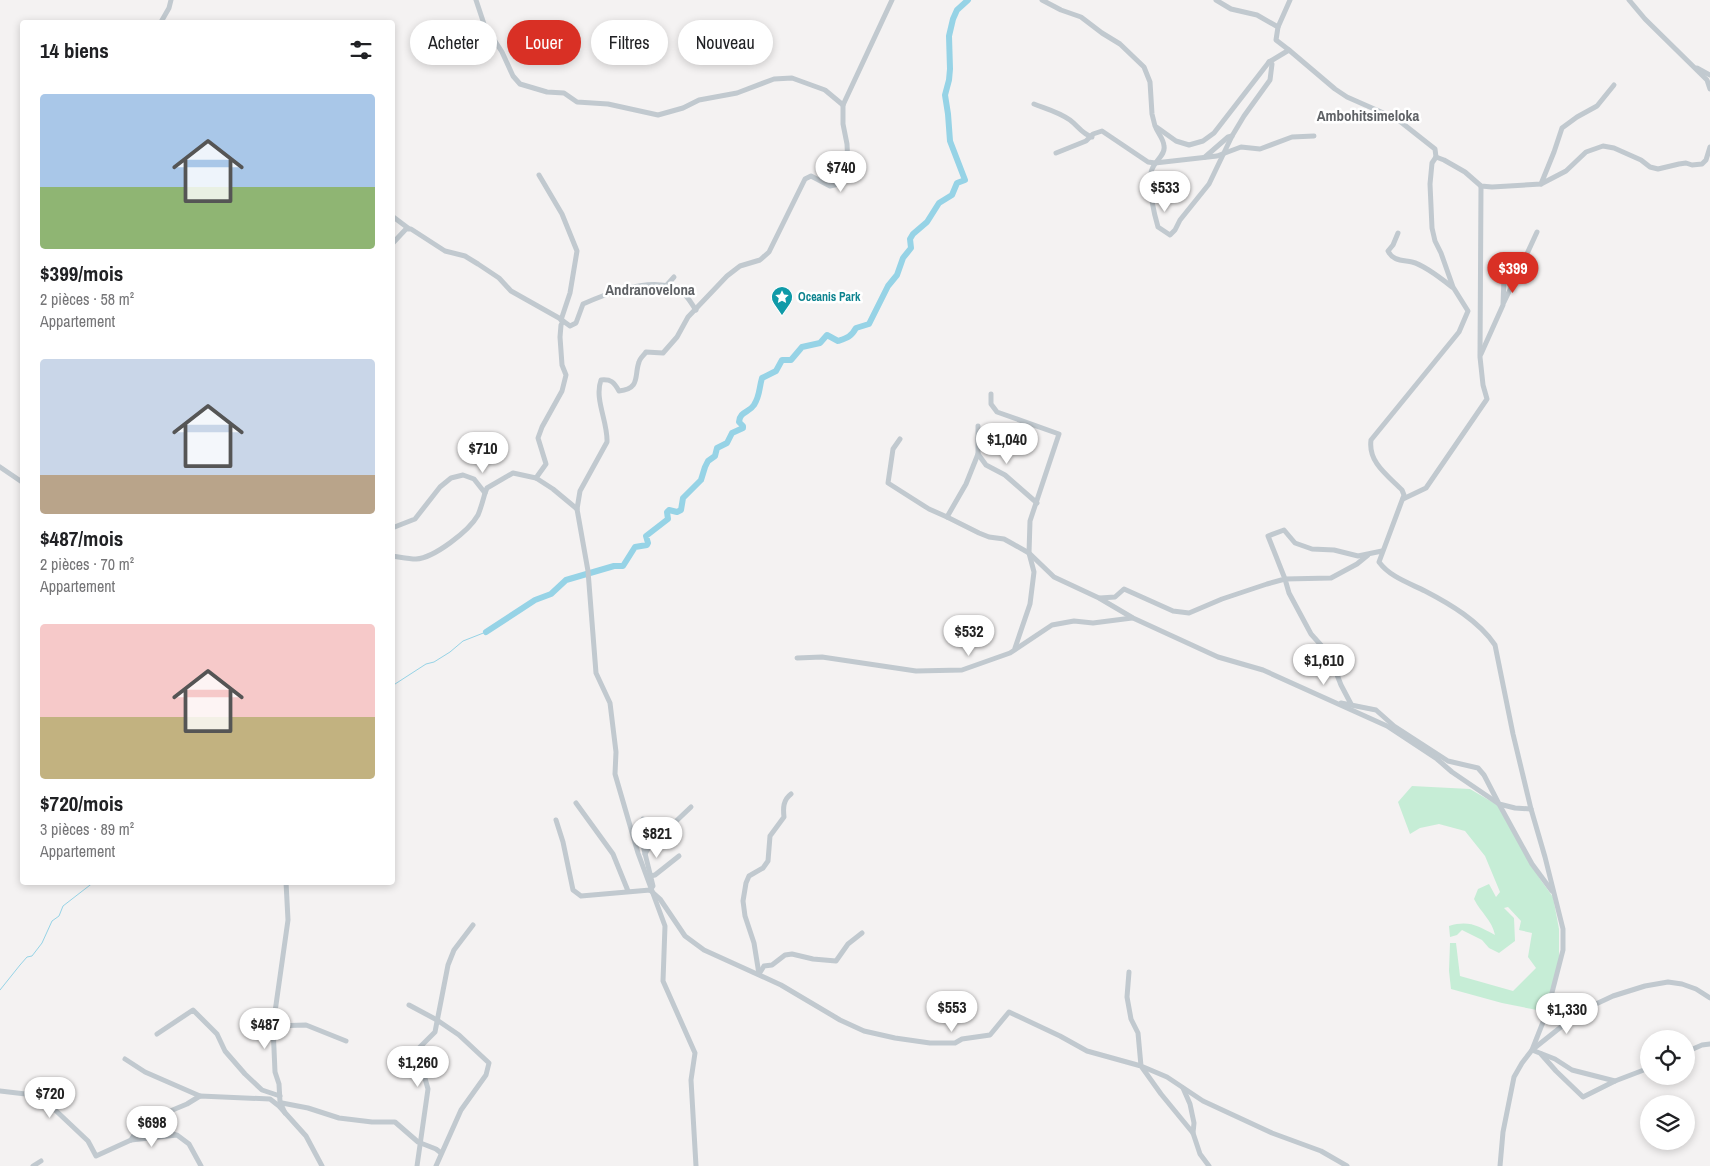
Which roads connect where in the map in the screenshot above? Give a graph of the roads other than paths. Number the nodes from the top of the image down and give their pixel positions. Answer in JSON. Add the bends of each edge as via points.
{"nodes":[{"id":1,"x":171,"y":0,"type":"edge"},
{"id":2,"x":476,"y":0,"type":"edge"},
{"id":3,"x":892,"y":0,"type":"edge"},
{"id":4,"x":1042,"y":0,"type":"edge"},
{"id":5,"x":1216,"y":0,"type":"edge"},
{"id":6,"x":1290,"y":0,"type":"edge"},
{"id":7,"x":1629,"y":0,"type":"edge"},
{"id":8,"x":162,"y":20,"type":"edge"},
{"id":9,"x":1278,"y":27,"type":"junction"},
{"id":10,"x":1289,"y":50,"type":"junction"},
{"id":11,"x":1269,"y":62,"type":"junction"},
{"id":12,"x":1688,"y":62,"type":"junction"},
{"id":13,"x":1710,"y":75,"type":"edge"},
{"id":14,"x":1614,"y":85,"type":"dead end"},
{"id":15,"x":1710,"y":90,"type":"edge"},
{"id":16,"x":1034,"y":104,"type":"dead end"},
{"id":17,"x":843,"y":105,"type":"junction"},
{"id":18,"x":1155,"y":126,"type":"junction"},
{"id":19,"x":1232,"y":136,"type":"junction"},
{"id":20,"x":1314,"y":136,"type":"dead end"},
{"id":21,"x":1092,"y":137,"type":"junction"},
{"id":22,"x":1710,"y":147,"type":"edge"},
{"id":23,"x":1056,"y":153,"type":"dead end"},
{"id":24,"x":1225,"y":153,"type":"junction"},
{"id":25,"x":1436,"y":157,"type":"junction"},
{"id":26,"x":1204,"y":158,"type":"junction"},
{"id":27,"x":1155,"y":163,"type":"junction"},
{"id":28,"x":539,"y":176,"type":"dead end"},
{"id":29,"x":1541,"y":184,"type":"junction"},
{"id":30,"x":1481,"y":186,"type":"junction"},
{"id":31,"x":395,"y":218,"type":"edge"},
{"id":32,"x":408,"y":228,"type":"junction"},
{"id":33,"x":1538,"y":232,"type":"dead end"},
{"id":34,"x":1398,"y":233,"type":"dead end"},
{"id":35,"x":395,"y":241,"type":"edge"},
{"id":36,"x":1520,"y":270,"type":"junction"},
{"id":37,"x":674,"y":277,"type":"dead end"},
{"id":38,"x":666,"y":286,"type":"junction"},
{"id":39,"x":1453,"y":287,"type":"junction"},
{"id":40,"x":1503,"y":305,"type":"junction"},
{"id":41,"x":696,"y":310,"type":"junction"},
{"id":42,"x":562,"y":320,"type":"junction"},
{"id":43,"x":1480,"y":357,"type":"junction"},
{"id":44,"x":991,"y":394,"type":"dead end"},
{"id":45,"x":978,"y":426,"type":"dead end"},
{"id":46,"x":900,"y":439,"type":"dead end"},
{"id":47,"x":978,"y":454,"type":"junction"},
{"id":48,"x":0,"y":467,"type":"edge"},
{"id":49,"x":536,"y":478,"type":"junction"},
{"id":50,"x":20,"y":481,"type":"edge"},
{"id":51,"x":485,"y":492,"type":"junction"},
{"id":52,"x":1403,"y":499,"type":"junction"},
{"id":53,"x":1037,"y":503,"type":"junction"},
{"id":54,"x":577,"y":509,"type":"junction"},
{"id":55,"x":947,"y":517,"type":"junction"},
{"id":56,"x":395,"y":527,"type":"edge"},
{"id":57,"x":1382,"y":551,"type":"junction"},
{"id":58,"x":1029,"y":553,"type":"junction"},
{"id":59,"x":1369,"y":554,"type":"junction"},
{"id":60,"x":395,"y":556,"type":"edge"},
{"id":61,"x":1286,"y":579,"type":"junction"},
{"id":62,"x":1100,"y":598,"type":"junction"},
{"id":63,"x":1133,"y":618,"type":"junction"},
{"id":64,"x":1015,"y":649,"type":"junction"},
{"id":65,"x":797,"y":658,"type":"dead end"},
{"id":66,"x":1336,"y":702,"type":"junction"},
{"id":67,"x":1351,"y":704,"type":"junction"},
{"id":68,"x":791,"y":794,"type":"dead end"},
{"id":69,"x":576,"y":803,"type":"dead end"},
{"id":70,"x":1499,"y":804,"type":"junction"},
{"id":71,"x":691,"y":807,"type":"dead end"},
{"id":72,"x":1531,"y":809,"type":"junction"},
{"id":73,"x":642,"y":818,"type":"dead end"},
{"id":74,"x":556,"y":820,"type":"dead end"},
{"id":75,"x":645,"y":855,"type":"junction"},
{"id":76,"x":679,"y":856,"type":"dead end"},
{"id":77,"x":650,"y":876,"type":"junction"},
{"id":78,"x":286,"y":885,"type":"edge"},
{"id":79,"x":650,"y":890,"type":"junction"},
{"id":80,"x":628,"y":892,"type":"junction"},
{"id":81,"x":1554,"y":894,"type":"junction"},
{"id":82,"x":473,"y":926,"type":"dead end"},
{"id":83,"x":862,"y":933,"type":"dead end"},
{"id":84,"x":1129,"y":972,"type":"dead end"},
{"id":85,"x":759,"y":974,"type":"junction"},
{"id":86,"x":1710,"y":998,"type":"edge"},
{"id":87,"x":409,"y":1005,"type":"dead end"},
{"id":88,"x":437,"y":1020,"type":"junction"},
{"id":89,"x":273,"y":1026,"type":"junction"},
{"id":90,"x":157,"y":1034,"type":"dead end"},
{"id":91,"x":346,"y":1041,"type":"dead end"},
{"id":92,"x":1710,"y":1044,"type":"edge"},
{"id":93,"x":1695,"y":1049,"type":"edge"},
{"id":94,"x":1532,"y":1050,"type":"junction"},
{"id":95,"x":1540,"y":1054,"type":"junction"},
{"id":96,"x":125,"y":1059,"type":"dead end"},
{"id":97,"x":1141,"y":1066,"type":"junction"},
{"id":98,"x":1640,"y":1071,"type":"edge"},
{"id":99,"x":1615,"y":1081,"type":"junction"},
{"id":100,"x":1183,"y":1087,"type":"junction"},
{"id":101,"x":0,"y":1091,"type":"edge"},
{"id":102,"x":200,"y":1096,"type":"junction"},
{"id":103,"x":280,"y":1096,"type":"junction"},
{"id":104,"x":282,"y":1103,"type":"junction"},
{"id":105,"x":285,"y":1113,"type":"junction"},
{"id":106,"x":163,"y":1114,"type":"junction"},
{"id":107,"x":1193,"y":1133,"type":"junction"},
{"id":108,"x":177,"y":1135,"type":"junction"},
{"id":109,"x":131,"y":1140,"type":"junction"},
{"id":110,"x":420,"y":1143,"type":"junction"},
{"id":111,"x":441,"y":1153,"type":"junction"},
{"id":112,"x":41,"y":1161,"type":"dead end"},
{"id":113,"x":33,"y":1166,"type":"edge"},
{"id":114,"x":201,"y":1166,"type":"edge"},
{"id":115,"x":322,"y":1166,"type":"edge"},
{"id":116,"x":417,"y":1166,"type":"edge"},
{"id":117,"x":436,"y":1166,"type":"edge"},
{"id":118,"x":696,"y":1166,"type":"edge"},
{"id":119,"x":1209,"y":1166,"type":"edge"},
{"id":120,"x":1347,"y":1166,"type":"edge"},
{"id":121,"x":1500,"y":1166,"type":"edge"}],
"edges":[{"from":1,"to":8,"type":"street"},
{"from":2,"to":17,"type":"street","via":[[484,24],[502,52],[512,76],[520,84],[564,93],[577,102],[608,104],[658,115],[774,79],[792,78],[825,90]]},
{"from":3,"to":17,"type":"street"},
{"from":4,"to":18,"type":"street","via":[[1081,17],[1120,44],[1144,67],[1150,82]]},
{"from":5,"to":9,"type":"street","via":[[1231,9],[1257,15]]},
{"from":6,"to":9,"type":"street"},
{"from":7,"to":12,"type":"street"},
{"from":9,"to":10,"type":"street","via":[[1276,40]]},
{"from":10,"to":11,"type":"street"},
{"from":10,"to":25,"type":"street","via":[[1347,97],[1397,119],[1435,150]]},
{"from":11,"to":18,"type":"street","via":[[1227,118],[1202,141],[1189,145],[1176,141]]},
{"from":11,"to":19,"type":"street","via":[[1272,64],[1270,80]]},
{"from":12,"to":13,"type":"street"},
{"from":12,"to":15,"type":"street","via":[[1707,80]]},
{"from":14,"to":29,"type":"street","via":[[1597,106],[1562,128]]},
{"from":16,"to":21,"type":"street","via":[[1057,112]]},
{"from":17,"to":41,"type":"street","via":[[848,166],[844,180],[830,186],[811,176],[806,179],[769,252],[760,260],[733,271]]},
{"from":18,"to":27,"type":"street","via":[[1164,146]]},
{"from":19,"to":24,"type":"street"},
{"from":19,"to":26,"type":"street"},
{"from":20,"to":24,"type":"street","via":[[1292,137],[1260,149],[1242,147]]},
{"from":21,"to":23,"type":"street"},
{"from":21,"to":27,"type":"street","via":[[1102,131],[1148,162]]},
{"from":22,"to":29,"type":"street","via":[[1702,164],[1686,163],[1658,169],[1614,148],[1602,146],[1586,152],[1566,171]]},
{"from":24,"to":26,"type":"street"},
{"from":24,"to":27,"type":"street","via":[[1209,184],[1170,235],[1158,227],[1155,215],[1150,171]]},
{"from":25,"to":30,"type":"street","via":[[1465,172]]},
{"from":25,"to":39,"type":"street","via":[[1432,163],[1430,184],[1432,228]]},
{"from":26,"to":27,"type":"street"},
{"from":28,"to":42,"type":"street","via":[[562,214],[577,251]]},
{"from":29,"to":30,"type":"street"},
{"from":30,"to":43,"type":"street"},
{"from":31,"to":32,"type":"street"},
{"from":32,"to":35,"type":"street"},
{"from":32,"to":42,"type":"street","via":[[445,251],[465,256],[499,278],[511,291]]},
{"from":33,"to":36,"type":"street"},
{"from":34,"to":39,"type":"street","via":[[1389,254],[1397,260],[1413,262]]},
{"from":36,"to":40,"type":"street"},
{"from":36,"to":40,"type":"street","via":[[1513,270],[1504,278]]},
{"from":37,"to":38,"type":"street"},
{"from":38,"to":41,"type":"street","via":[[685,295]]},
{"from":38,"to":42,"type":"street","via":[[636,286],[600,296],[582,306],[573,326]]},
{"from":39,"to":52,"type":"street","via":[[1468,311],[1459,332],[1371,440],[1370,449],[1375,462],[1402,490]]},
{"from":40,"to":43,"type":"street"},
{"from":41,"to":54,"type":"street","via":[[663,353],[646,352],[642,356],[635,383],[619,391],[614,382],[601,380],[598,387],[608,432],[607,442],[580,491]]},
{"from":42,"to":49,"type":"street","via":[[560,344],[566,375],[562,391],[538,438],[546,464]]},
{"from":43,"to":52,"type":"street","via":[[1487,399],[1426,488]]},
{"from":44,"to":53,"type":"street","via":[[991,404],[997,412],[1059,434]]},
{"from":45,"to":47,"type":"street"},
{"from":46,"to":55,"type":"street","via":[[893,449],[888,484]]},
{"from":47,"to":53,"type":"street","via":[[986,465],[1005,475]]},
{"from":47,"to":55,"type":"street"},
{"from":48,"to":50,"type":"street"},
{"from":49,"to":51,"type":"street","via":[[513,473]]},
{"from":49,"to":54,"type":"street"},
{"from":51,"to":56,"type":"street","via":[[474,479],[463,475],[451,478],[415,519]]},
{"from":51,"to":60,"type":"street","via":[[478,514],[444,547],[417,559]]},
{"from":52,"to":57,"type":"street"},
{"from":53,"to":58,"type":"street","via":[[1030,521]]},
{"from":54,"to":79,"type":"street","via":[[588,574],[596,672],[610,703],[616,752],[615,774]]},
{"from":55,"to":58,"type":"street","via":[[984,535],[1004,539]]},
{"from":57,"to":59,"type":"street"},
{"from":57,"to":72,"type":"street","via":[[1379,562],[1384,568],[1444,601],[1487,633],[1495,645]]},
{"from":58,"to":62,"type":"street","via":[[1054,577]]},
{"from":58,"to":64,"type":"street","via":[[1034,572],[1030,604]]},
{"from":59,"to":61,"type":"street","via":[[1331,578]]},
{"from":59,"to":61,"type":"street","via":[[1358,556],[1312,549],[1295,543],[1284,530],[1268,536]]},
{"from":61,"to":62,"type":"street","via":[[1189,613],[1173,611],[1124,589],[1115,596]]},
{"from":61,"to":67,"type":"street","via":[[1289,593],[1311,634],[1329,654]]},
{"from":62,"to":63,"type":"street"},
{"from":63,"to":64,"type":"street","via":[[1052,624]]},
{"from":63,"to":66,"type":"street","via":[[1218,657],[1263,670]]},
{"from":64,"to":65,"type":"street","via":[[962,670],[916,671],[822,657]]},
{"from":66,"to":67,"type":"street"},
{"from":66,"to":70,"type":"street","via":[[1387,726]]},
{"from":67,"to":70,"type":"street","via":[[1376,710],[1394,726],[1448,760],[1478,768]]},
{"from":68,"to":85,"type":"street","via":[[783,807],[784,817],[770,836],[768,861],[746,883],[745,916]]},
{"from":69,"to":80,"type":"street","via":[[613,854]]},
{"from":70,"to":72,"type":"street"},
{"from":70,"to":81,"type":"street","via":[[1532,864]]},
{"from":71,"to":75,"type":"street","via":[[649,847]]},
{"from":72,"to":81,"type":"street"},
{"from":73,"to":75,"type":"street","via":[[640,833]]},
{"from":74,"to":80,"type":"street","via":[[573,890],[581,896]]},
{"from":75,"to":77,"type":"street"},
{"from":76,"to":77,"type":"street"},
{"from":77,"to":79,"type":"street","via":[[653,886]]},
{"from":78,"to":89,"type":"street","via":[[288,920]]},
{"from":79,"to":80,"type":"street"},
{"from":79,"to":85,"type":"street","via":[[660,899],[684,936],[704,950]]},
{"from":79,"to":118,"type":"street","via":[[665,926],[663,981],[695,1053],[691,1080]]},
{"from":81,"to":94,"type":"street","via":[[1564,929],[1563,950],[1547,1012]]},
{"from":82,"to":88,"type":"street","via":[[454,950],[448,965]]},
{"from":83,"to":85,"type":"street","via":[[848,944],[836,962],[785,955],[772,965],[764,966]]},
{"from":84,"to":97,"type":"street","via":[[1128,997],[1131,1019],[1138,1033]]},
{"from":85,"to":97,"type":"street","via":[[864,1031],[930,1043],[955,1043],[962,1039],[990,1036],[1009,1012],[1087,1051]]},
{"from":86,"to":94,"type":"street","via":[[1682,984],[1668,982],[1645,986],[1612,996],[1581,1011]]},
{"from":87,"to":88,"type":"street"},
{"from":88,"to":110,"type":"street","via":[[436,1032],[418,1050],[428,1089]]},
{"from":88,"to":111,"type":"street","via":[[489,1063],[486,1075],[462,1110]]},
{"from":89,"to":91,"type":"street","via":[[306,1025]]},
{"from":89,"to":103,"type":"street","via":[[275,1072]]},
{"from":90,"to":103,"type":"street","via":[[193,1010],[217,1034],[225,1051],[245,1074],[262,1090]]},
{"from":92,"to":93,"type":"street"},
{"from":94,"to":95,"type":"street"},
{"from":94,"to":121,"type":"street","via":[[1514,1077]]},
{"from":95,"to":99,"type":"street","via":[[1572,1070]]},
{"from":95,"to":99,"type":"street","via":[[1584,1097]]},
{"from":96,"to":102,"type":"street","via":[[145,1072]]},
{"from":97,"to":100,"type":"street"},
{"from":97,"to":107,"type":"street"},
{"from":98,"to":99,"type":"street"},
{"from":100,"to":107,"type":"street","via":[[1194,1122]]},
{"from":100,"to":120,"type":"street","via":[[1203,1101]]},
{"from":101,"to":109,"type":"street","via":[[34,1095],[52,1107],[88,1140],[96,1156]]},
{"from":102,"to":105,"type":"street","via":[[270,1099]]},
{"from":102,"to":106,"type":"street"},
{"from":103,"to":104,"type":"street"},
{"from":104,"to":105,"type":"street"},
{"from":104,"to":110,"type":"street","via":[[339,1118],[396,1122]]},
{"from":105,"to":115,"type":"street","via":[[306,1136]]},
{"from":106,"to":108,"type":"street","via":[[161,1125]]},
{"from":106,"to":109,"type":"street","via":[[138,1130]]},
{"from":107,"to":119,"type":"street","via":[[1200,1154]]},
{"from":108,"to":109,"type":"street"},
{"from":108,"to":114,"type":"street","via":[[189,1144]]},
{"from":110,"to":111,"type":"street"},
{"from":110,"to":116,"type":"street"},
{"from":111,"to":117,"type":"street"},
{"from":112,"to":113,"type":"street"}]}
